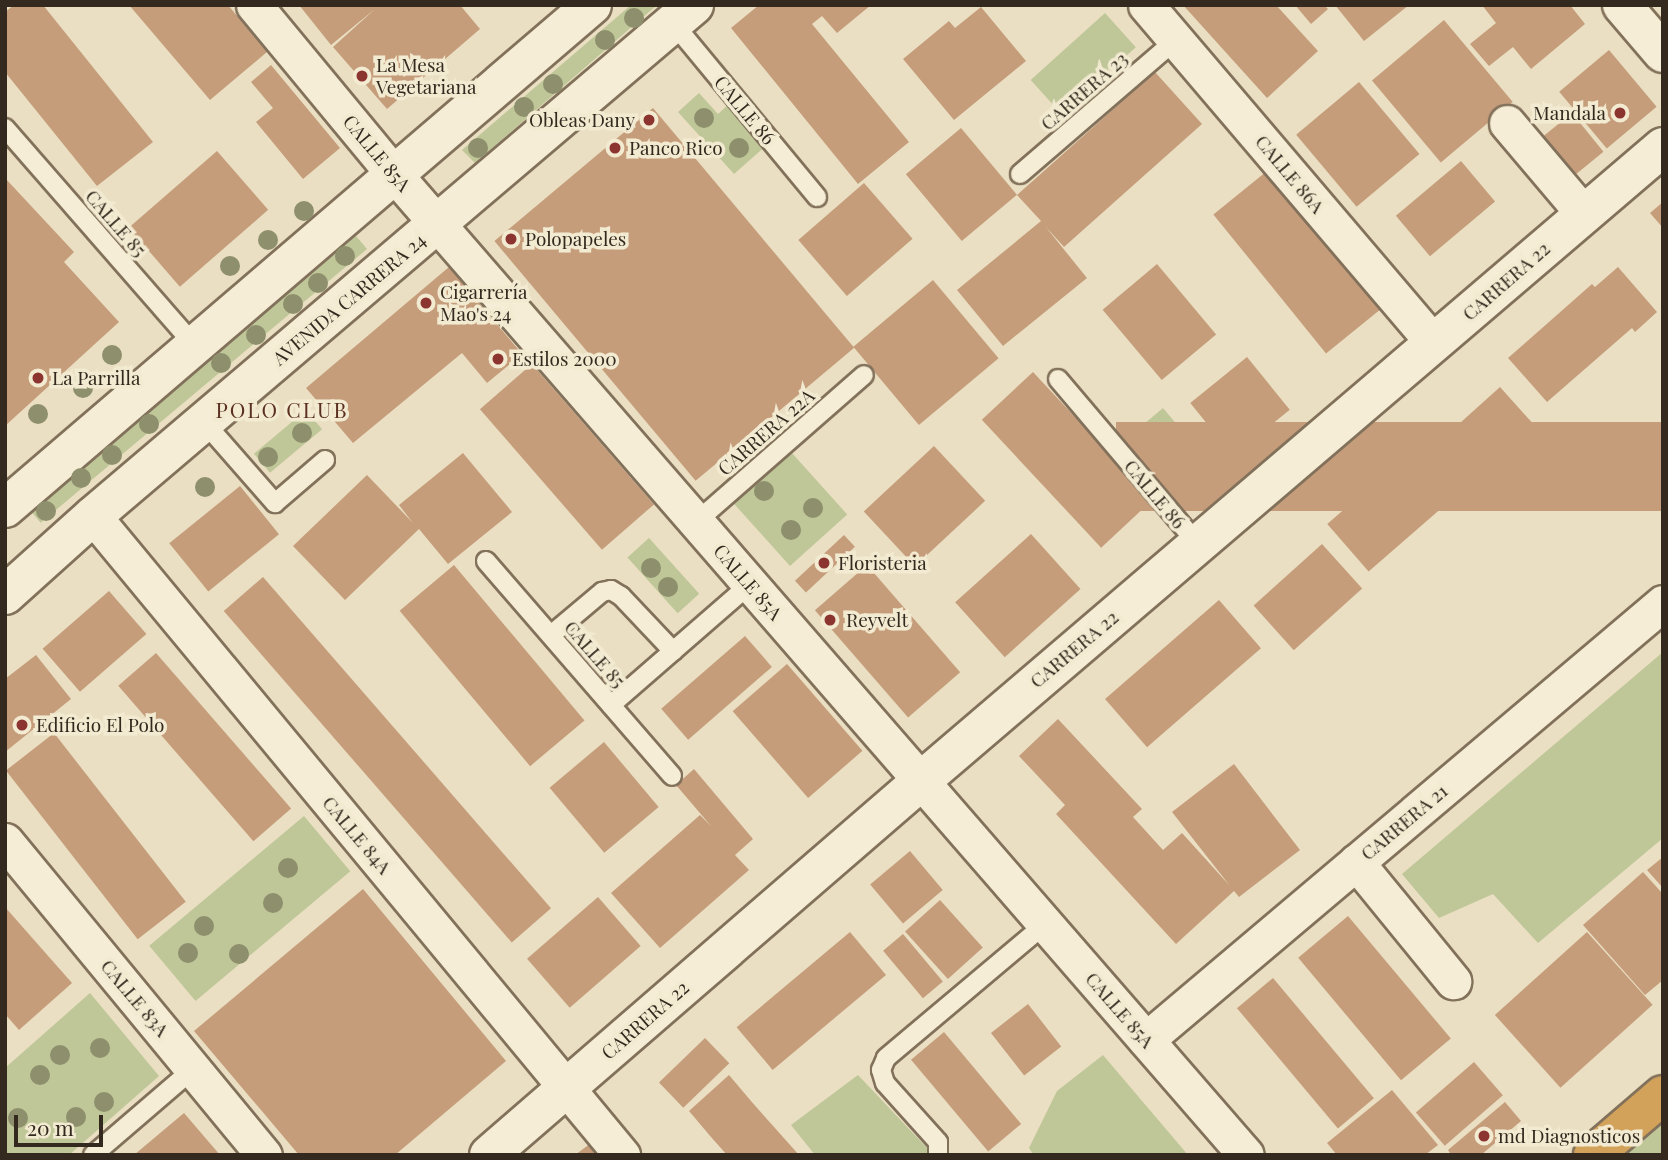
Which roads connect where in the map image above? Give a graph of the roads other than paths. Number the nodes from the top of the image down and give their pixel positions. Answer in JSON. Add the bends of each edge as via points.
{"nodes":[{"id":1,"x":254,"y":5,"type":"edge"},
{"id":2,"x":592,"y":5,"type":"edge"},
{"id":3,"x":1146,"y":5,"type":"edge"},
{"id":4,"x":1622,"y":5,"type":"edge"},
{"id":5,"x":684,"y":14,"type":"edge"},
{"id":6,"x":1176,"y":40,"type":"junction"},
{"id":7,"x":1663,"y":53,"type":"edge"},
{"id":8,"x":1507,"y":123,"type":"dead end"},
{"id":9,"x":5,"y":128,"type":"edge"},
{"id":10,"x":1663,"y":147,"type":"edge"},
{"id":11,"x":394,"y":174,"type":"junction"},
{"id":12,"x":1020,"y":174,"type":"dead end"},
{"id":13,"x":817,"y":197,"type":"dead end"},
{"id":14,"x":1584,"y":214,"type":"junction"},
{"id":15,"x":438,"y":224,"type":"junction"},
{"id":16,"x":1434,"y":342,"type":"junction"},
{"id":17,"x":195,"y":345,"type":"junction"},
{"id":18,"x":864,"y":375,"type":"dead end"},
{"id":19,"x":1058,"y":379,"type":"dead end"},
{"id":20,"x":204,"y":422,"type":"junction"},
{"id":21,"x":325,"y":460,"type":"dead end"},
{"id":22,"x":5,"y":508,"type":"edge"},
{"id":23,"x":93,"y":516,"type":"junction"},
{"id":24,"x":696,"y":522,"type":"junction"},
{"id":25,"x":1198,"y":544,"type":"junction"},
{"id":26,"x":486,"y":561,"type":"dead end"},
{"id":27,"x":750,"y":584,"type":"junction"},
{"id":28,"x":5,"y":595,"type":"edge"},
{"id":29,"x":1663,"y":603,"type":"edge"},
{"id":30,"x":551,"y":635,"type":"junction"},
{"id":31,"x":673,"y":651,"type":"junction"},
{"id":32,"x":611,"y":705,"type":"junction"},
{"id":33,"x":672,"y":776,"type":"dead end"},
{"id":34,"x":921,"y":780,"type":"junction"},
{"id":35,"x":5,"y":841,"type":"edge"},
{"id":36,"x":1356,"y":862,"type":"junction"},
{"id":37,"x":1045,"y":924,"type":"junction"},
{"id":38,"x":1453,"y":981,"type":"dead end"},
{"id":39,"x":1146,"y":1040,"type":"junction"},
{"id":40,"x":193,"y":1069,"type":"junction"},
{"id":41,"x":567,"y":1088,"type":"junction"},
{"id":42,"x":1663,"y":1095,"type":"edge"},
{"id":43,"x":93,"y":1155,"type":"edge"},
{"id":44,"x":264,"y":1155,"type":"edge"},
{"id":45,"x":489,"y":1155,"type":"edge"},
{"id":46,"x":622,"y":1155,"type":"edge"},
{"id":47,"x":938,"y":1155,"type":"edge"},
{"id":48,"x":1245,"y":1155,"type":"edge"},
{"id":49,"x":1593,"y":1155,"type":"edge"}],
"edges":[{"from":1,"to":11,"type":"street","name":"CALLE 85A"},
{"from":2,"to":11,"type":"main road"},
{"from":3,"to":6,"type":"street","name":"CALLE 86A"},
{"from":4,"to":7,"type":"main road"},
{"from":5,"to":13,"type":"lane","name":"CALLE 86"},
{"from":5,"to":15,"type":"main road","name":"AVENIDA CARRERA 24"},
{"from":6,"to":12,"type":"lane","name":"CARRERA 23"},
{"from":6,"to":16,"type":"street","name":"CALLE 86A"},
{"from":8,"to":14,"type":"street"},
{"from":9,"to":17,"type":"lane","name":"CALLE 85"},
{"from":10,"to":14,"type":"main road","name":"CARRERA 22"},
{"from":11,"to":15,"type":"street","name":"CALLE 85A"},
{"from":11,"to":17,"type":"main road"},
{"from":14,"to":16,"type":"main road","name":"CARRERA 22"},
{"from":15,"to":20,"type":"main road","name":"AVENIDA CARRERA 24"},
{"from":15,"to":24,"type":"street","name":"CALLE 85A"},
{"from":16,"to":25,"type":"main road","name":"CARRERA 22"},
{"from":17,"to":22,"type":"main road"},
{"from":18,"to":24,"type":"lane","name":"CARRERA 22A"},
{"from":19,"to":25,"type":"lane","name":"CALLE 86"},
{"from":20,"to":21,"type":"lane","via":[[275,503]]},
{"from":20,"to":23,"type":"main road","name":"AVENIDA CARRERA 24"},
{"from":23,"to":28,"type":"main road","name":"AVENIDA CARRERA 24"},
{"from":23,"to":41,"type":"street","name":"CALLE 84A"},
{"from":24,"to":27,"type":"street","name":"CALLE 85A"},
{"from":25,"to":34,"type":"main road","name":"CARRERA 22"},
{"from":26,"to":30,"type":"lane","name":"CALLE 85"},
{"from":27,"to":31,"type":"lane"},
{"from":27,"to":34,"type":"street","name":"CALLE 85A"},
{"from":29,"to":36,"type":"street","name":"CARRERA 21"},
{"from":30,"to":31,"type":"lane","via":[[602,592],[611,590]]},
{"from":30,"to":32,"type":"lane","name":"CALLE 85"},
{"from":31,"to":32,"type":"lane"},
{"from":32,"to":33,"type":"lane","name":"CALLE 85"},
{"from":34,"to":37,"type":"street","name":"CALLE 85A"},
{"from":34,"to":41,"type":"main road","name":"CARRERA 22"},
{"from":35,"to":40,"type":"street","name":"CALLE 83A"},
{"from":36,"to":38,"type":"street"},
{"from":36,"to":39,"type":"street","name":"CARRERA 21"},
{"from":37,"to":39,"type":"street","name":"CALLE 85A"},
{"from":37,"to":47,"type":"lane","via":[[886,1058],[881,1070],[885,1083],[938,1142]]},
{"from":39,"to":48,"type":"street","name":"CALLE 85A"},
{"from":40,"to":43,"type":"lane"},
{"from":40,"to":44,"type":"street","name":"CALLE 83A"},
{"from":41,"to":45,"type":"main road","name":"CARRERA 22"},
{"from":41,"to":46,"type":"street","name":"CALLE 84A"},
{"from":42,"to":49,"type":"highway"}]}
